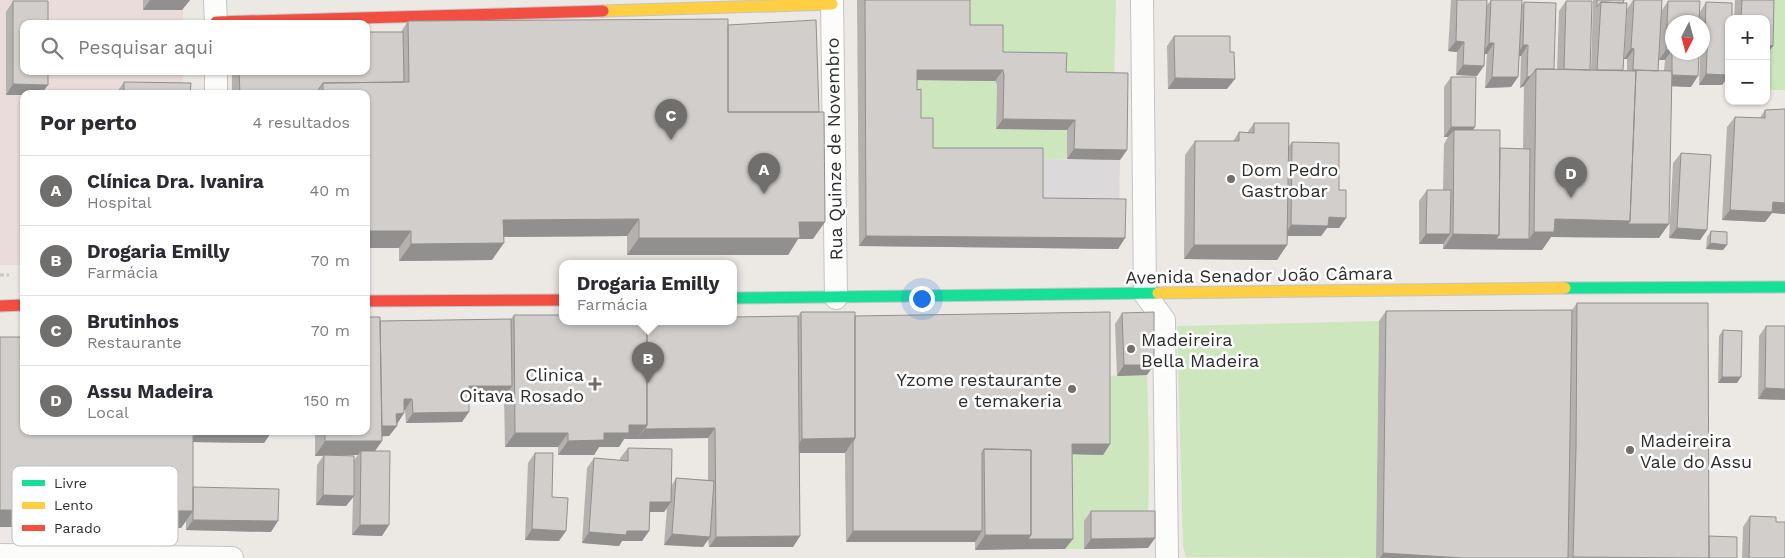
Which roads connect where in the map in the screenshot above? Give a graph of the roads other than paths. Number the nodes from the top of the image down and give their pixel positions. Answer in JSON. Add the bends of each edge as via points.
{"nodes":[{"id":1,"x":1142,"y":0,"type":"edge"},
{"id":2,"x":832,"y":2,"type":"edge"},
{"id":3,"x":216,"y":15,"type":"edge"},
{"id":4,"x":216,"y":75,"type":"edge"},
{"id":5,"x":216,"y":90,"type":"edge"},
{"id":6,"x":1785,"y":287,"type":"edge"},
{"id":7,"x":1145,"y":294,"type":"junction"},
{"id":8,"x":737,"y":298,"type":"edge"},
{"id":9,"x":836,"y":298,"type":"junction"},
{"id":10,"x":559,"y":300,"type":"edge"},
{"id":11,"x":370,"y":301,"type":"edge"},
{"id":12,"x":20,"y":305,"type":"edge"},
{"id":13,"x":0,"y":306,"type":"edge"},
{"id":14,"x":0,"y":555,"type":"edge"},
{"id":15,"x":232,"y":558,"type":"edge"},
{"id":16,"x":1167,"y":558,"type":"edge"}],
"edges":[{"from":1,"to":7,"type":"street"},
{"from":2,"to":3,"type":"main road"},
{"from":2,"to":9,"type":"street","name":"Rua Quinze de Novembro"},
{"from":4,"to":5,"type":"street"},
{"from":6,"to":7,"type":"main road","name":"Avenida Senador João Câmara"},
{"from":7,"to":9,"type":"main road","name":"Avenida Senador João Câmara"},
{"from":7,"to":16,"type":"street","via":[[1164,320]]},
{"from":8,"to":9,"type":"main road","name":"Avenida Senador João Câmara"},
{"from":10,"to":11,"type":"main road"},
{"from":12,"to":13,"type":"main road"},
{"from":14,"to":15,"type":"street"}]}
